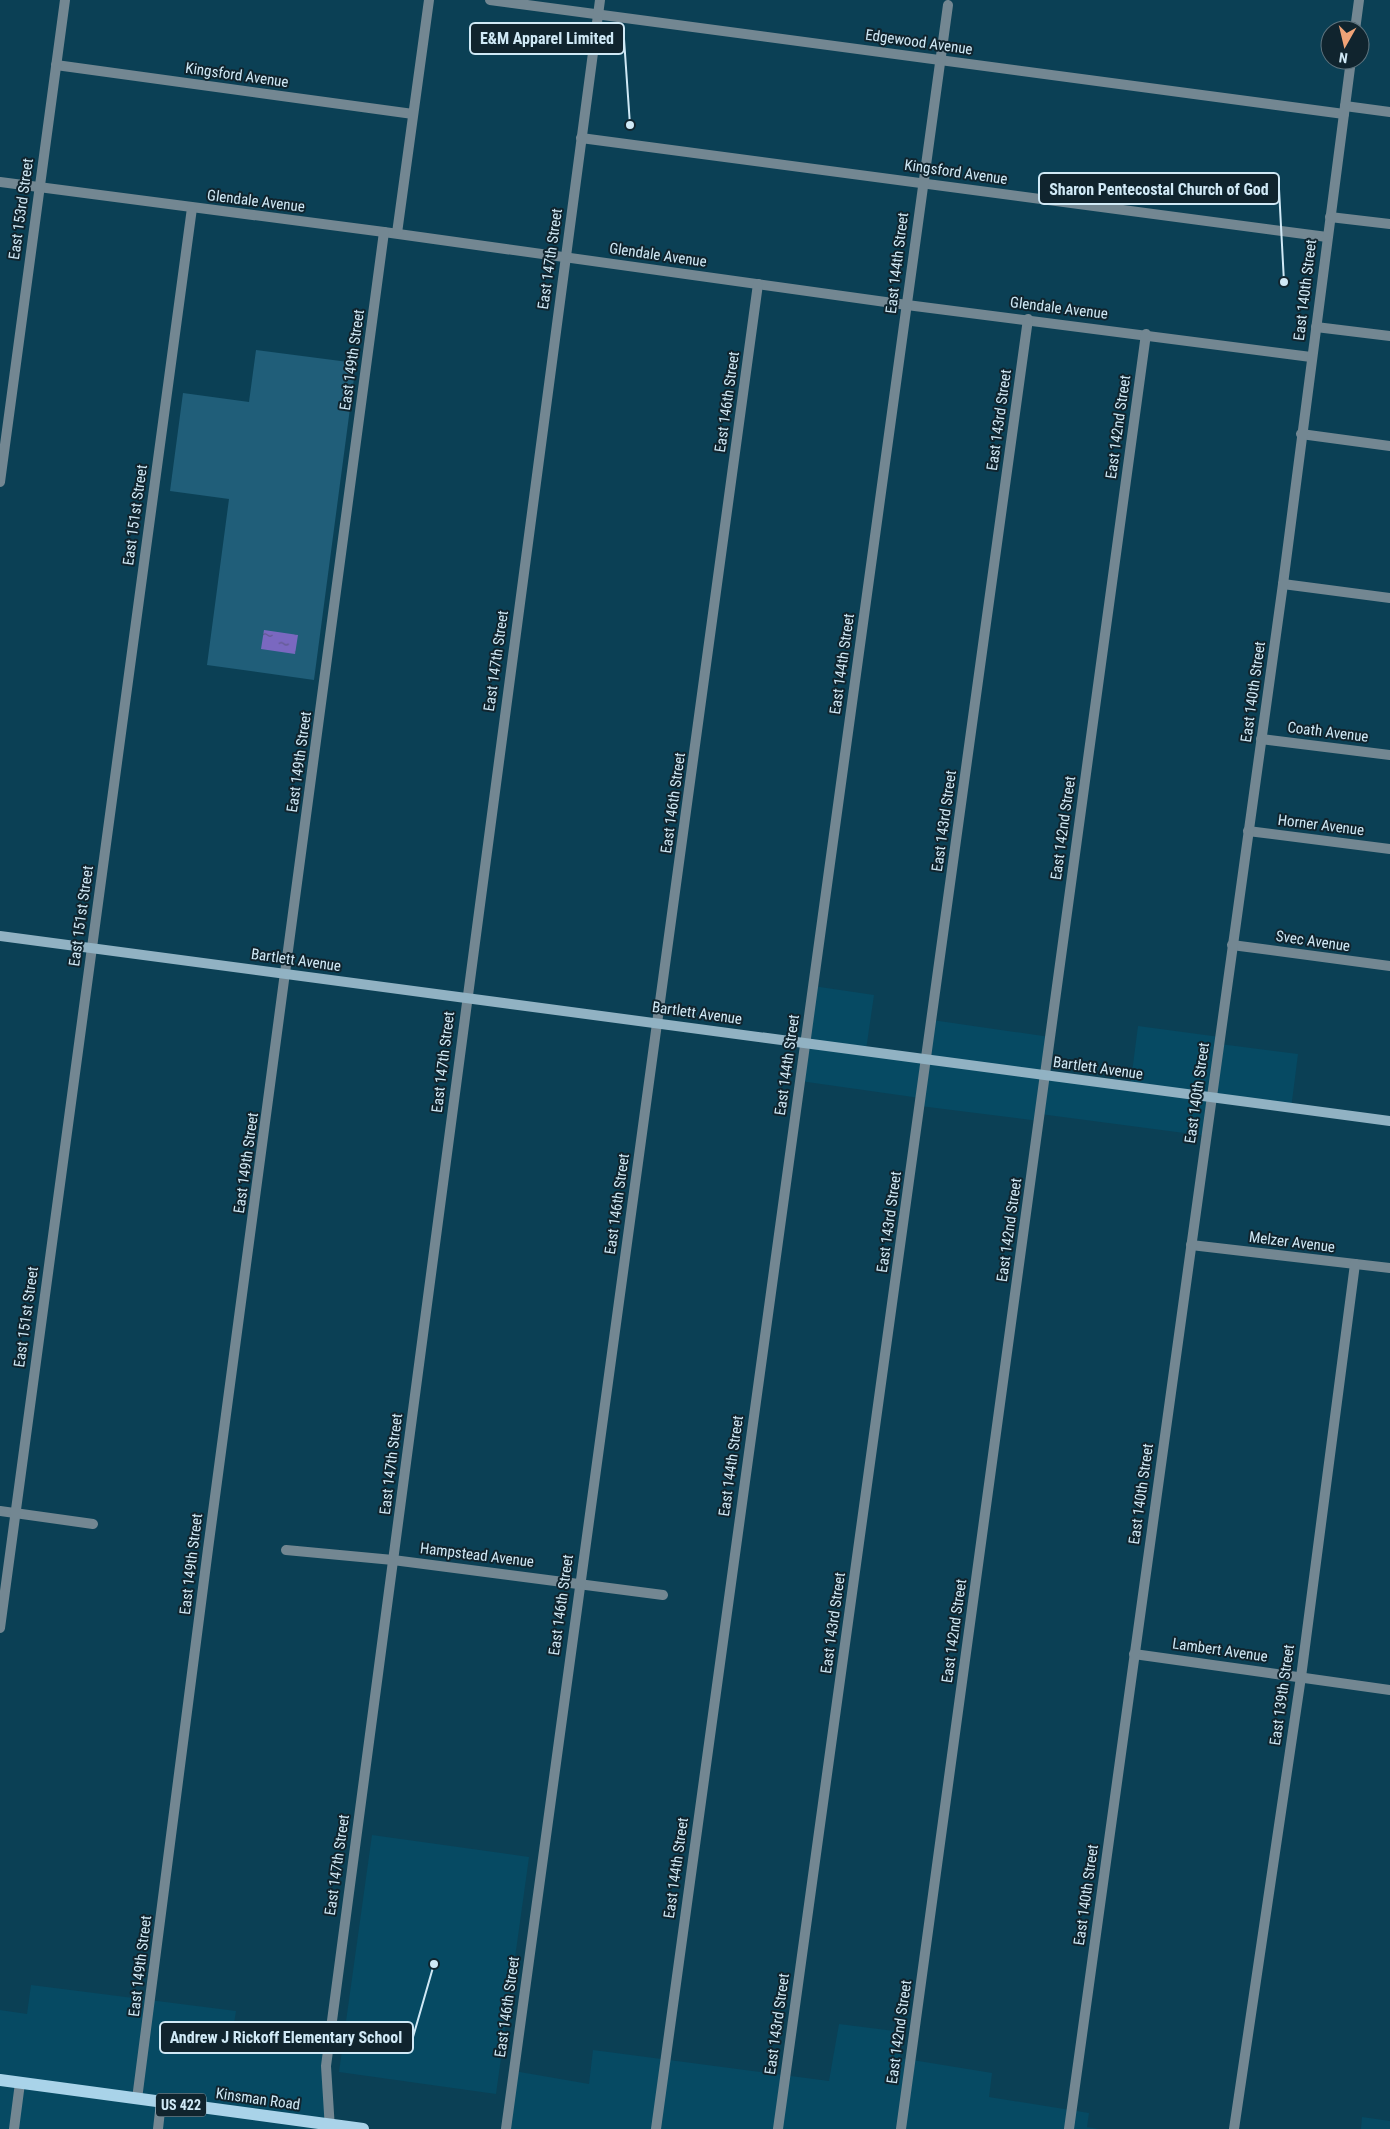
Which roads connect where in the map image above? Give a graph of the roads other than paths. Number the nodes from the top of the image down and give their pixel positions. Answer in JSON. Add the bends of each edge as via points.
{"nodes":[{"id":1,"x":65,"y":0,"type":"edge"},
{"id":2,"x":429,"y":0,"type":"edge"},
{"id":3,"x":490,"y":0,"type":"edge"},
{"id":4,"x":600,"y":0,"type":"edge"},
{"id":5,"x":1359,"y":0,"type":"edge"},
{"id":6,"x":948,"y":6,"type":"dead end"},
{"id":7,"x":598,"y":15,"type":"junction"},
{"id":8,"x":1356,"y":20,"type":"edge"},
{"id":9,"x":940,"y":60,"type":"junction"},
{"id":10,"x":56,"y":66,"type":"junction"},
{"id":11,"x":1350,"y":70,"type":"edge"},
{"id":12,"x":1345,"y":110,"type":"junction"},
{"id":13,"x":1390,"y":112,"type":"edge"},
{"id":14,"x":413,"y":114,"type":"junction"},
{"id":15,"x":581,"y":138,"type":"junction"},
{"id":16,"x":0,"y":182,"type":"edge"},
{"id":17,"x":923,"y":183,"type":"junction"},
{"id":18,"x":39,"y":188,"type":"junction"},
{"id":19,"x":192,"y":208,"type":"junction"},
{"id":20,"x":1330,"y":217,"type":"junction"},
{"id":21,"x":1390,"y":224,"type":"edge"},
{"id":22,"x":384,"y":232,"type":"junction"},
{"id":23,"x":397,"y":234,"type":"junction"},
{"id":24,"x":1327,"y":237,"type":"junction"},
{"id":25,"x":565,"y":258,"type":"junction"},
{"id":26,"x":758,"y":284,"type":"junction"},
{"id":27,"x":907,"y":305,"type":"junction"},
{"id":28,"x":1028,"y":319,"type":"junction"},
{"id":29,"x":1316,"y":327,"type":"junction"},
{"id":30,"x":1146,"y":334,"type":"junction"},
{"id":31,"x":1390,"y":336,"type":"edge"},
{"id":32,"x":1311,"y":357,"type":"junction"},
{"id":33,"x":1301,"y":434,"type":"junction"},
{"id":34,"x":1390,"y":446,"type":"edge"},
{"id":35,"x":0,"y":482,"type":"edge"},
{"id":36,"x":1283,"y":584,"type":"junction"},
{"id":37,"x":1390,"y":598,"type":"edge"},
{"id":38,"x":1261,"y":739,"type":"junction"},
{"id":39,"x":1390,"y":755,"type":"edge"},
{"id":40,"x":1248,"y":831,"type":"junction"},
{"id":41,"x":1390,"y":849,"type":"edge"},
{"id":42,"x":0,"y":936,"type":"edge"},
{"id":43,"x":1232,"y":945,"type":"junction"},
{"id":44,"x":91,"y":948,"type":"junction"},
{"id":45,"x":1390,"y":966,"type":"edge"},
{"id":46,"x":286,"y":974,"type":"junction"},
{"id":47,"x":466,"y":998,"type":"junction"},
{"id":48,"x":658,"y":1023,"type":"junction"},
{"id":49,"x":805,"y":1042,"type":"junction"},
{"id":50,"x":926,"y":1059,"type":"junction"},
{"id":51,"x":1045,"y":1076,"type":"junction"},
{"id":52,"x":1212,"y":1099,"type":"junction"},
{"id":53,"x":1390,"y":1122,"type":"edge"},
{"id":54,"x":1191,"y":1245,"type":"junction"},
{"id":55,"x":1355,"y":1264,"type":"junction"},
{"id":56,"x":1390,"y":1268,"type":"edge"},
{"id":57,"x":0,"y":1511,"type":"edge"},
{"id":58,"x":15,"y":1513,"type":"junction"},
{"id":59,"x":93,"y":1524,"type":"dead end"},
{"id":60,"x":286,"y":1550,"type":"dead end"},
{"id":61,"x":393,"y":1560,"type":"junction"},
{"id":62,"x":580,"y":1583,"type":"junction"},
{"id":63,"x":663,"y":1595,"type":"dead end"},
{"id":64,"x":0,"y":1628,"type":"edge"},
{"id":65,"x":1134,"y":1654,"type":"junction"},
{"id":66,"x":1300,"y":1677,"type":"junction"},
{"id":67,"x":1390,"y":1690,"type":"edge"},
{"id":68,"x":0,"y":2080,"type":"edge"},
{"id":69,"x":20,"y":2083,"type":"junction"},
{"id":70,"x":137,"y":2098,"type":"junction"},
{"id":71,"x":161,"y":2102,"type":"junction"},
{"id":72,"x":331,"y":2127,"type":"edge"},
{"id":73,"x":14,"y":2129,"type":"edge"},
{"id":74,"x":158,"y":2129,"type":"edge"},
{"id":75,"x":363,"y":2129,"type":"edge"},
{"id":76,"x":506,"y":2129,"type":"edge"},
{"id":77,"x":656,"y":2129,"type":"edge"},
{"id":78,"x":778,"y":2129,"type":"edge"},
{"id":79,"x":901,"y":2129,"type":"edge"},
{"id":80,"x":1069,"y":2129,"type":"edge"},
{"id":81,"x":1234,"y":2129,"type":"edge"}],
"edges":[{"from":1,"to":10,"type":"street","name":"East 153rd Street"},
{"from":2,"to":14,"type":"street"},
{"from":3,"to":7,"type":"street","name":"Edgewood Avenue"},
{"from":4,"to":7,"type":"street","name":"East 147th Street"},
{"from":5,"to":8,"type":"street"},
{"from":6,"to":9,"type":"street","name":"East 144th Street"},
{"from":7,"to":9,"type":"street","name":"Edgewood Avenue"},
{"from":7,"to":15,"type":"street","name":"East 147th Street"},
{"from":9,"to":12,"type":"street","name":"Edgewood Avenue"},
{"from":9,"to":17,"type":"street","name":"East 144th Street"},
{"from":10,"to":14,"type":"street","name":"Kingsford Avenue"},
{"from":10,"to":18,"type":"street","name":"East 153rd Street"},
{"from":11,"to":12,"type":"street","name":"East 140th Street"},
{"from":12,"to":13,"type":"street","name":"Edgewood Avenue"},
{"from":12,"to":20,"type":"street","name":"East 140th Street"},
{"from":14,"to":23,"type":"street"},
{"from":15,"to":17,"type":"street","name":"Kingsford Avenue"},
{"from":15,"to":25,"type":"street","name":"East 147th Street"},
{"from":16,"to":18,"type":"street","name":"Glendale Avenue"},
{"from":17,"to":24,"type":"street","name":"Kingsford Avenue"},
{"from":17,"to":27,"type":"street","name":"East 144th Street"},
{"from":18,"to":19,"type":"street","name":"Glendale Avenue"},
{"from":18,"to":35,"type":"street","name":"East 153rd Street"},
{"from":19,"to":22,"type":"street","name":"Glendale Avenue"},
{"from":19,"to":44,"type":"street","name":"East 151st Street"},
{"from":20,"to":21,"type":"street"},
{"from":20,"to":24,"type":"street","name":"East 140th Street"},
{"from":22,"to":23,"type":"street","name":"Glendale Avenue"},
{"from":22,"to":46,"type":"street","name":"East 149th Street"},
{"from":23,"to":25,"type":"street","name":"Glendale Avenue"},
{"from":24,"to":29,"type":"street","name":"East 140th Street"},
{"from":25,"to":26,"type":"street","name":"Glendale Avenue"},
{"from":25,"to":47,"type":"street","name":"East 147th Street"},
{"from":26,"to":27,"type":"street","name":"Glendale Avenue"},
{"from":26,"to":48,"type":"street","name":"East 146th Street"},
{"from":27,"to":28,"type":"street","name":"Glendale Avenue"},
{"from":27,"to":49,"type":"street","name":"East 144th Street"},
{"from":28,"to":30,"type":"street","name":"Glendale Avenue"},
{"from":28,"to":50,"type":"street","name":"East 143rd Street"},
{"from":29,"to":31,"type":"street"},
{"from":29,"to":32,"type":"street","name":"East 140th Street"},
{"from":30,"to":32,"type":"street","name":"Glendale Avenue"},
{"from":30,"to":51,"type":"street","name":"East 142nd Street"},
{"from":32,"to":33,"type":"street","name":"East 140th Street"},
{"from":33,"to":34,"type":"street"},
{"from":33,"to":36,"type":"street","name":"East 140th Street"},
{"from":36,"to":37,"type":"street"},
{"from":36,"to":38,"type":"street","name":"East 140th Street"},
{"from":38,"to":39,"type":"street","name":"Coath Avenue"},
{"from":38,"to":40,"type":"street","name":"East 140th Street"},
{"from":40,"to":41,"type":"street","name":"Horner Avenue"},
{"from":40,"to":43,"type":"street","name":"East 140th Street"},
{"from":42,"to":44,"type":"street","name":"Bartlett Avenue"},
{"from":43,"to":45,"type":"street","name":"Svec Avenue"},
{"from":43,"to":52,"type":"street","name":"East 140th Street"},
{"from":44,"to":46,"type":"street","name":"Bartlett Avenue"},
{"from":44,"to":58,"type":"street","name":"East 151st Street"},
{"from":46,"to":47,"type":"street","name":"Bartlett Avenue"},
{"from":46,"to":70,"type":"street","name":"East 149th Street"},
{"from":47,"to":48,"type":"street","name":"Bartlett Avenue"},
{"from":47,"to":61,"type":"street","name":"East 147th Street"},
{"from":48,"to":49,"type":"street","name":"Bartlett Avenue"},
{"from":48,"to":62,"type":"street","name":"East 146th Street"},
{"from":49,"to":50,"type":"street","name":"Bartlett Avenue"},
{"from":49,"to":77,"type":"street","name":"East 144th Street"},
{"from":50,"to":51,"type":"street","name":"Bartlett Avenue"},
{"from":50,"to":78,"type":"street","name":"East 143rd Street"},
{"from":51,"to":52,"type":"street","name":"Bartlett Avenue"},
{"from":51,"to":79,"type":"street","name":"East 142nd Street"},
{"from":52,"to":53,"type":"street","name":"Bartlett Avenue"},
{"from":52,"to":54,"type":"street","name":"East 140th Street"},
{"from":54,"to":55,"type":"street","name":"Melzer Avenue"},
{"from":54,"to":65,"type":"street","name":"East 140th Street"},
{"from":55,"to":56,"type":"street","name":"Melzer Avenue"},
{"from":55,"to":66,"type":"street","name":"East 139th Street"},
{"from":57,"to":58,"type":"street"},
{"from":58,"to":59,"type":"street"},
{"from":58,"to":64,"type":"street","name":"East 151st Street"},
{"from":60,"to":61,"type":"street","name":"Hampstead Avenue"},
{"from":61,"to":62,"type":"street","name":"Hampstead Avenue"},
{"from":61,"to":72,"type":"street","name":"East 147th Street","via":[[326,2066]]},
{"from":62,"to":63,"type":"street","name":"Hampstead Avenue"},
{"from":62,"to":76,"type":"street","name":"East 146th Street"},
{"from":65,"to":66,"type":"street","name":"Lambert Avenue"},
{"from":65,"to":80,"type":"street","name":"East 140th Street"},
{"from":66,"to":67,"type":"street","name":"Lambert Avenue"},
{"from":66,"to":81,"type":"street","name":"East 139th Street"},
{"from":68,"to":69,"type":"main road","name":"Kinsman Road","number":"US 422"},
{"from":69,"to":70,"type":"main road","name":"Kinsman Road","number":"US 422"},
{"from":69,"to":73,"type":"street"},
{"from":70,"to":71,"type":"main road","name":"Kinsman Road","number":"US 422"},
{"from":71,"to":72,"type":"main road","name":"Kinsman Road","number":"US 422"},
{"from":71,"to":74,"type":"street"},
{"from":72,"to":75,"type":"main road","name":"Kinsman Road","number":"US 422"}]}
